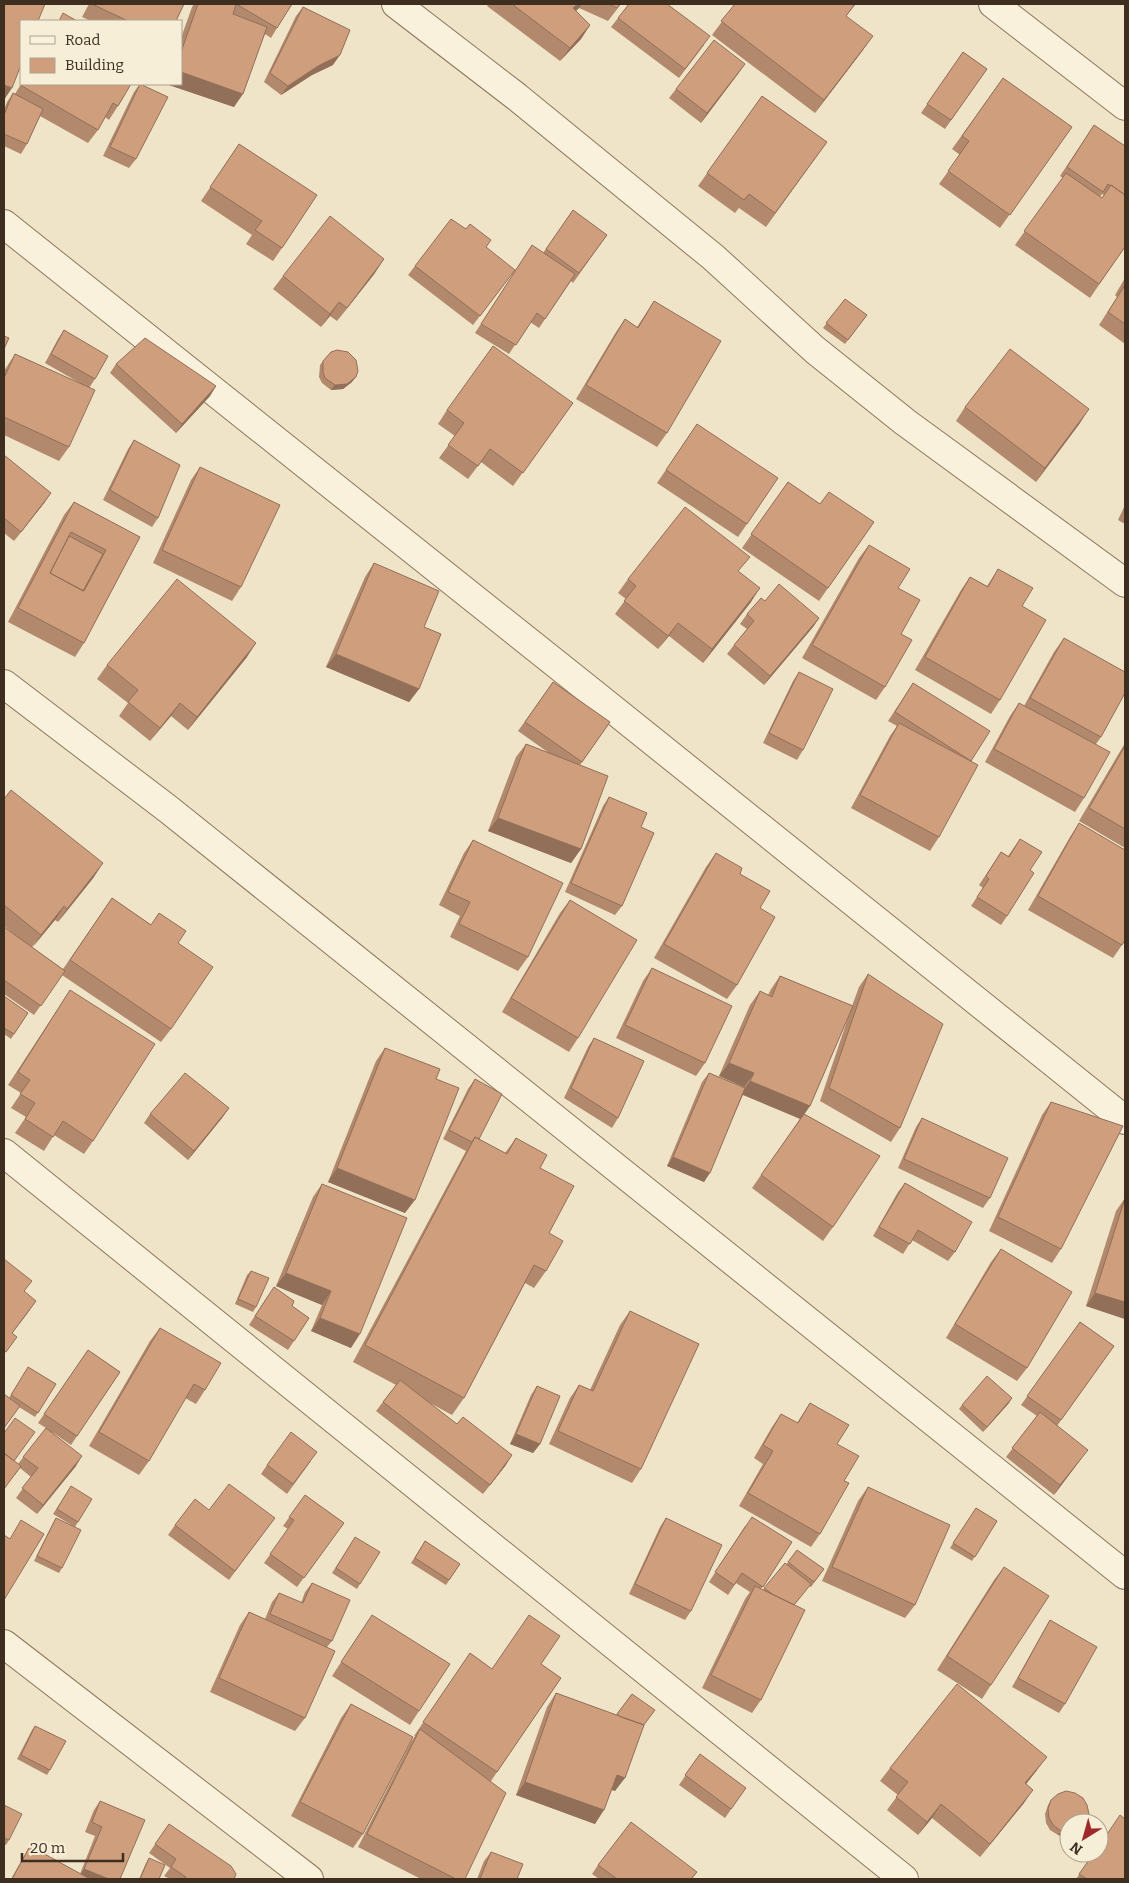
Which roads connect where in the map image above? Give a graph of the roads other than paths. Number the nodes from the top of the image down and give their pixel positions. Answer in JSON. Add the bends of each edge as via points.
{"nodes":[{"id":1,"x":396,"y":4,"type":"edge"},
{"id":2,"x":993,"y":4,"type":"edge"},
{"id":3,"x":1125,"y":106,"type":"edge"},
{"id":4,"x":4,"y":224,"type":"edge"},
{"id":5,"x":1125,"y":583,"type":"edge"},
{"id":6,"x":4,"y":684,"type":"edge"},
{"id":7,"x":1125,"y":1120,"type":"edge"},
{"id":8,"x":4,"y":1153,"type":"edge"},
{"id":9,"x":1125,"y":1575,"type":"edge"},
{"id":10,"x":4,"y":1644,"type":"edge"},
{"id":11,"x":309,"y":1879,"type":"edge"},
{"id":12,"x":904,"y":1879,"type":"edge"}],
"edges":[{"from":1,"to":5,"type":"street","via":[[517,97],[713,257],[815,350],[905,422]]},
{"from":2,"to":3,"type":"street"},
{"from":4,"to":7,"type":"street"},
{"from":6,"to":9,"type":"street","via":[[168,809]]},
{"from":8,"to":12,"type":"street"},
{"from":10,"to":11,"type":"street"}]}
